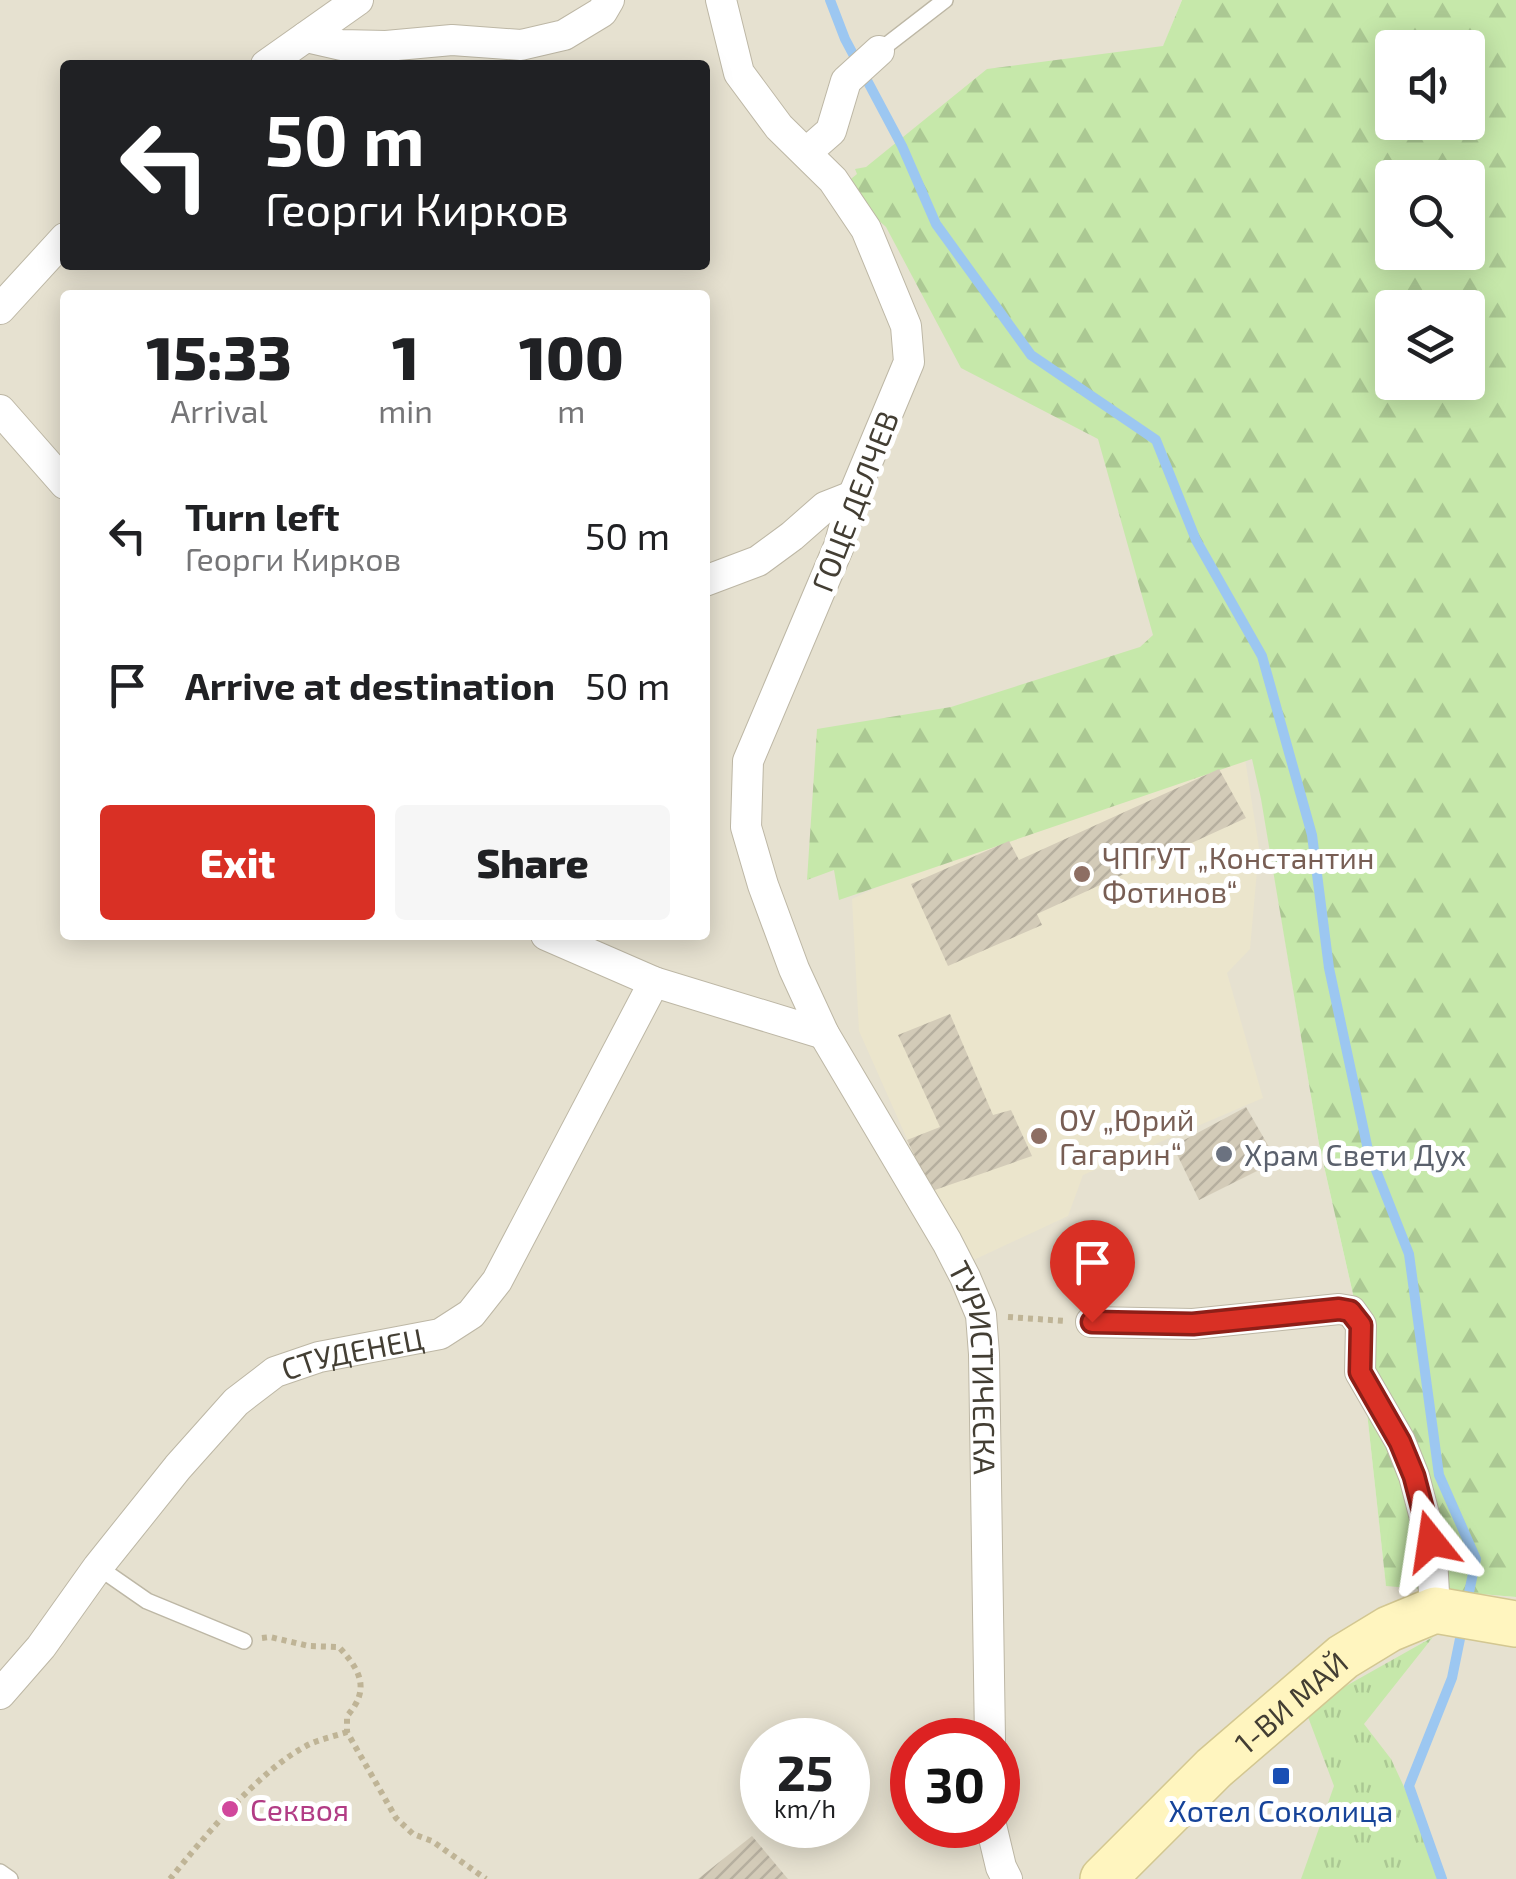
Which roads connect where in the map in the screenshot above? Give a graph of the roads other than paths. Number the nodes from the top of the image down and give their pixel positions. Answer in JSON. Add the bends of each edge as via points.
{"nodes":[{"id":1,"x":358,"y":0,"type":"edge"},
{"id":2,"x":609,"y":0,"type":"edge"},
{"id":3,"x":721,"y":0,"type":"edge"},
{"id":4,"x":946,"y":0,"type":"edge"},
{"id":5,"x":306,"y":38,"type":"junction"},
{"id":6,"x":879,"y":51,"type":"joint"},
{"id":7,"x":273,"y":60,"type":"edge"},
{"id":8,"x":807,"y":152,"type":"junction"},
{"id":9,"x":60,"y":243,"type":"edge"},
{"id":10,"x":0,"y":309,"type":"edge"},
{"id":11,"x":0,"y":410,"type":"edge"},
{"id":12,"x":60,"y":478,"type":"edge"},
{"id":13,"x":853,"y":496,"type":"junction"},
{"id":14,"x":710,"y":579,"type":"edge"},
{"id":15,"x":557,"y":940,"type":"edge"},
{"id":16,"x":654,"y":982,"type":"junction"},
{"id":17,"x":824,"y":1034,"type":"junction"},
{"id":18,"x":1092,"y":1322,"type":"road end"},
{"id":19,"x":98,"y":1566,"type":"junction"},
{"id":20,"x":1475,"y":1617,"type":"edge"},
{"id":21,"x":244,"y":1641,"type":"road end"},
{"id":22,"x":0,"y":1694,"type":"edge"},
{"id":23,"x":990,"y":1718,"type":"edge"},
{"id":24,"x":996,"y":1848,"type":"edge"},
{"id":25,"x":0,"y":1872,"type":"edge"},
{"id":26,"x":10,"y":1879,"type":"edge"},
{"id":27,"x":1007,"y":1879,"type":"edge"},
{"id":28,"x":1103,"y":1879,"type":"edge"}],
"edges":[{"from":1,"to":5,"type":"street"},
{"from":2,"to":5,"type":"street","via":[[602,12],[564,34],[521,44],[340,45]]},
{"from":3,"to":8,"type":"street","name":"ГОЦЕ ДЕЛЧЕВ","via":[[739,73]]},
{"from":4,"to":6,"type":"lane"},
{"from":5,"to":7,"type":"street"},
{"from":6,"to":8,"type":"street","via":[[846,81],[830,130]]},
{"from":8,"to":13,"type":"street","name":"ГОЦЕ ДЕЛЧЕВ","via":[[866,229],[906,326],[908,362]]},
{"from":9,"to":10,"type":"street"},
{"from":11,"to":12,"type":"street"},
{"from":13,"to":14,"type":"street","via":[[825,507],[758,561]]},
{"from":13,"to":17,"type":"street","name":"ГОЦЕ ДЕЛЧЕВ","via":[[839,546],[748,761],[746,827],[794,969]]},
{"from":15,"to":16,"type":"street"},
{"from":16,"to":17,"type":"street"},
{"from":16,"to":19,"type":"street","name":"СТУДЕНЕЦ","via":[[498,1280],[471,1314],[440,1334],[275,1372],[236,1402]]},
{"from":17,"to":23,"type":"street","name":"ТУРИСТИЧЕСКА","via":[[948,1242],[981,1315]]},
{"from":18,"to":20,"type":"street","via":[[1193,1324],[1350,1311],[1361,1325],[1360,1372],[1400,1442],[1431,1541]]},
{"from":19,"to":21,"type":"lane","via":[[147,1601]]},
{"from":19,"to":22,"type":"street","name":"СТУДЕНЕЦ"},
{"from":20,"to":28,"type":"street","name":"1-ВИ МАЙ","via":[[1389,1629],[1343,1657],[1214,1768]]},
{"from":24,"to":27,"type":"street"},
{"from":25,"to":26,"type":"lane"}]}
